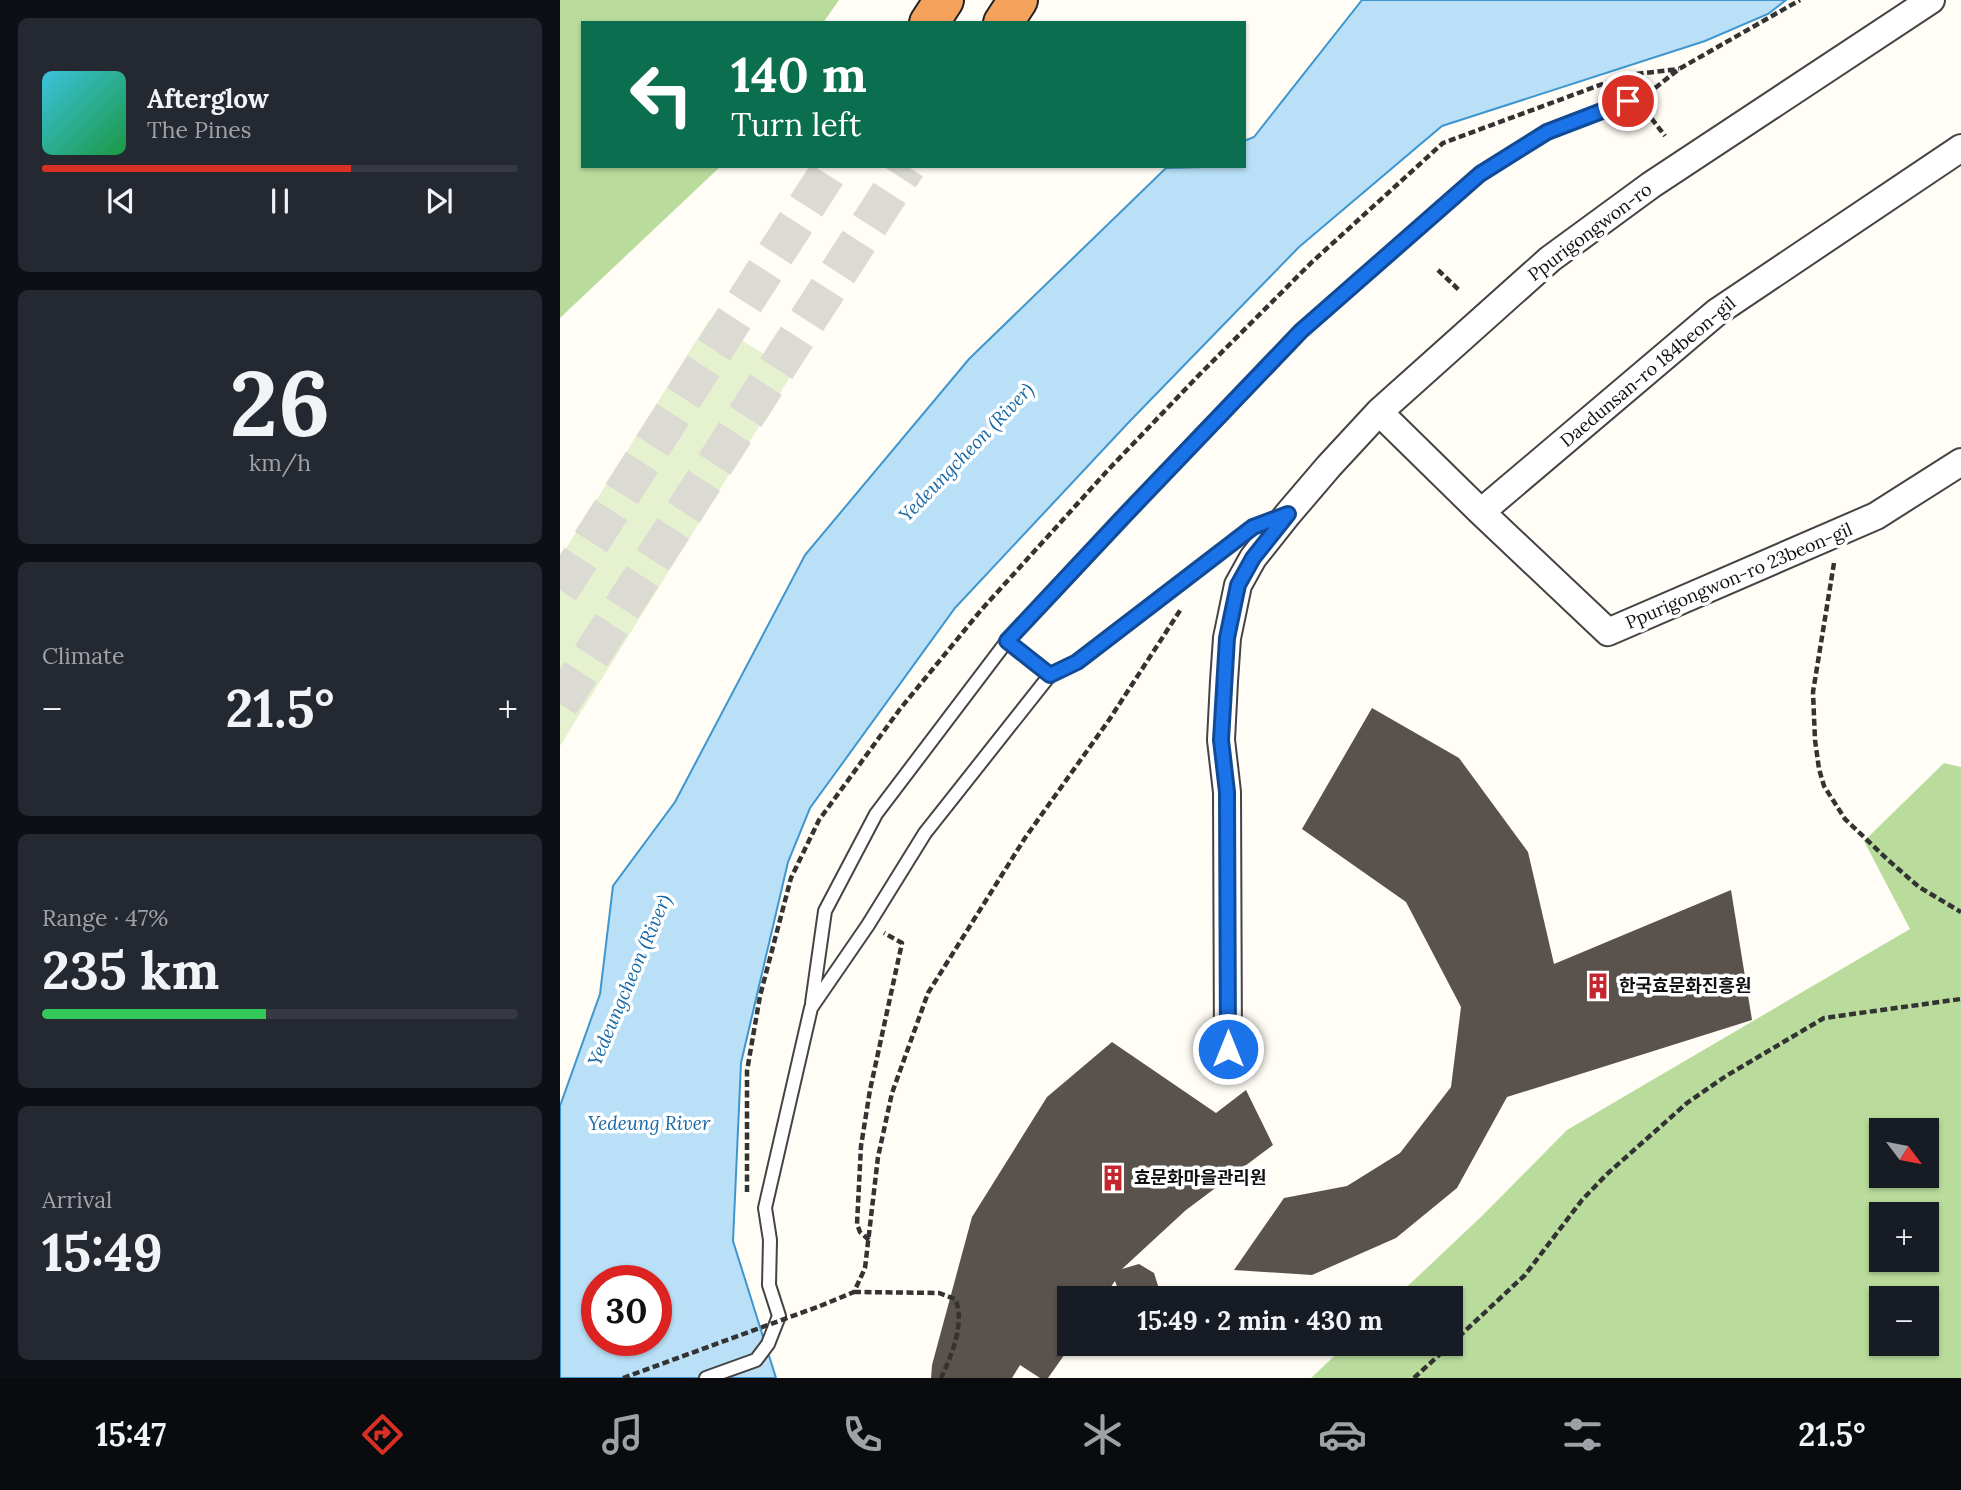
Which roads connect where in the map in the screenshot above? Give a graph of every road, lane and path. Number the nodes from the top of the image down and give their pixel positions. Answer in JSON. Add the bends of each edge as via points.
{"nodes":[{"id":1,"x":944,"y":0,"type":"edge"},
{"id":2,"x":1018,"y":0,"type":"edge"},
{"id":3,"x":1800,"y":0,"type":"edge"},
{"id":4,"x":1931,"y":0,"type":"edge"},
{"id":5,"x":930,"y":21,"type":"edge"},
{"id":6,"x":1004,"y":21,"type":"edge"},
{"id":7,"x":1679,"y":69,"type":"junction"},
{"id":8,"x":1627,"y":75,"type":"dead end"},
{"id":9,"x":1655,"y":88,"type":"dead end"},
{"id":10,"x":1628,"y":101,"type":"dead end"},
{"id":11,"x":1645,"y":110,"type":"dead end"},
{"id":12,"x":1665,"y":136,"type":"dead end"},
{"id":13,"x":1961,"y":148,"type":"edge"},
{"id":14,"x":1438,"y":270,"type":"dead end"},
{"id":15,"x":1460,"y":291,"type":"dead end"},
{"id":16,"x":1380,"y":412,"type":"junction"},
{"id":17,"x":1961,"y":462,"type":"edge"},
{"id":18,"x":1481,"y":512,"type":"junction"},
{"id":19,"x":1288,"y":514,"type":"junction"},
{"id":20,"x":1841,"y":531,"type":"junction"},
{"id":21,"x":1184,"y":605,"type":"dead end"},
{"id":22,"x":1007,"y":641,"type":"junction"},
{"id":23,"x":1050,"y":675,"type":"junction"},
{"id":24,"x":1961,"y":912,"type":"edge"},
{"id":25,"x":868,"y":925,"type":"junction"},
{"id":26,"x":1961,"y":999,"type":"edge"},
{"id":27,"x":811,"y":1008,"type":"junction"},
{"id":28,"x":1228,"y":1049,"type":"dead end"},
{"id":29,"x":869,"y":1240,"type":"junction"},
{"id":30,"x":854,"y":1292,"type":"junction"},
{"id":31,"x":1463,"y":1333,"type":"edge"},
{"id":32,"x":1438,"y":1356,"type":"edge"},
{"id":33,"x":623,"y":1378,"type":"edge"},
{"id":34,"x":706,"y":1378,"type":"edge"},
{"id":35,"x":941,"y":1378,"type":"edge"},
{"id":36,"x":1414,"y":1378,"type":"edge"}],
"edges":[{"from":1,"to":5,"type":"highway"},
{"from":2,"to":6,"type":"highway"},
{"from":3,"to":7,"type":"path"},
{"from":4,"to":16,"type":"street","name":"Ppurigongwon-ro","via":[[1651,186],[1550,259]]},
{"from":7,"to":8,"type":"path"},
{"from":7,"to":9,"type":"path"},
{"from":10,"to":22,"type":"lane","via":[[1547,132],[1480,174],[1301,331]]},
{"from":11,"to":12,"type":"path"},
{"from":13,"to":18,"type":"street","name":"Daedunsan-ro 184beon-gil","via":[[1717,312]]},
{"from":14,"to":15,"type":"path"},
{"from":16,"to":18,"type":"street","name":"Ppurigongwon-ro 23beon-gil"},
{"from":16,"to":19,"type":"street","name":"Ppurigongwon-ro"},
{"from":17,"to":20,"type":"street","name":"Ppurigongwon-ro 23beon-gil","via":[[1877,516]]},
{"from":18,"to":20,"type":"street","name":"Ppurigongwon-ro 23beon-gil","via":[[1608,632]]},
{"from":19,"to":23,"type":"lane","via":[[1253,527],[1077,662]]},
{"from":19,"to":28,"type":"street","name":"Ppurigongwon-ro","via":[[1238,585],[1227,638],[1221,740],[1227,792]]},
{"from":20,"to":24,"type":"path","via":[[1812,692],[1824,786],[1845,819],[1888,860],[1919,887]]},
{"from":21,"to":29,"type":"path","via":[[1025,838],[928,993],[892,1093],[878,1157]]},
{"from":22,"to":23,"type":"lane"},
{"from":22,"to":27,"type":"lane","via":[[876,814],[825,911]]},
{"from":23,"to":25,"type":"lane","via":[[925,833]]},
{"from":25,"to":27,"type":"lane"},
{"from":25,"to":29,"type":"path","via":[[902,943],[861,1146],[858,1224]]},
{"from":26,"to":31,"type":"path","via":[[1824,1018],[1726,1076],[1686,1103],[1607,1174],[1525,1275]]},
{"from":27,"to":34,"type":"lane","via":[[765,1208],[769,1285],[779,1316],[756,1360]]},
{"from":29,"to":30,"type":"path","via":[[865,1268]]},
{"from":30,"to":33,"type":"path","bridge":true},
{"from":30,"to":35,"type":"path","via":[[939,1293],[955,1299],[959,1322]]},
{"from":32,"to":36,"type":"path"}]}
